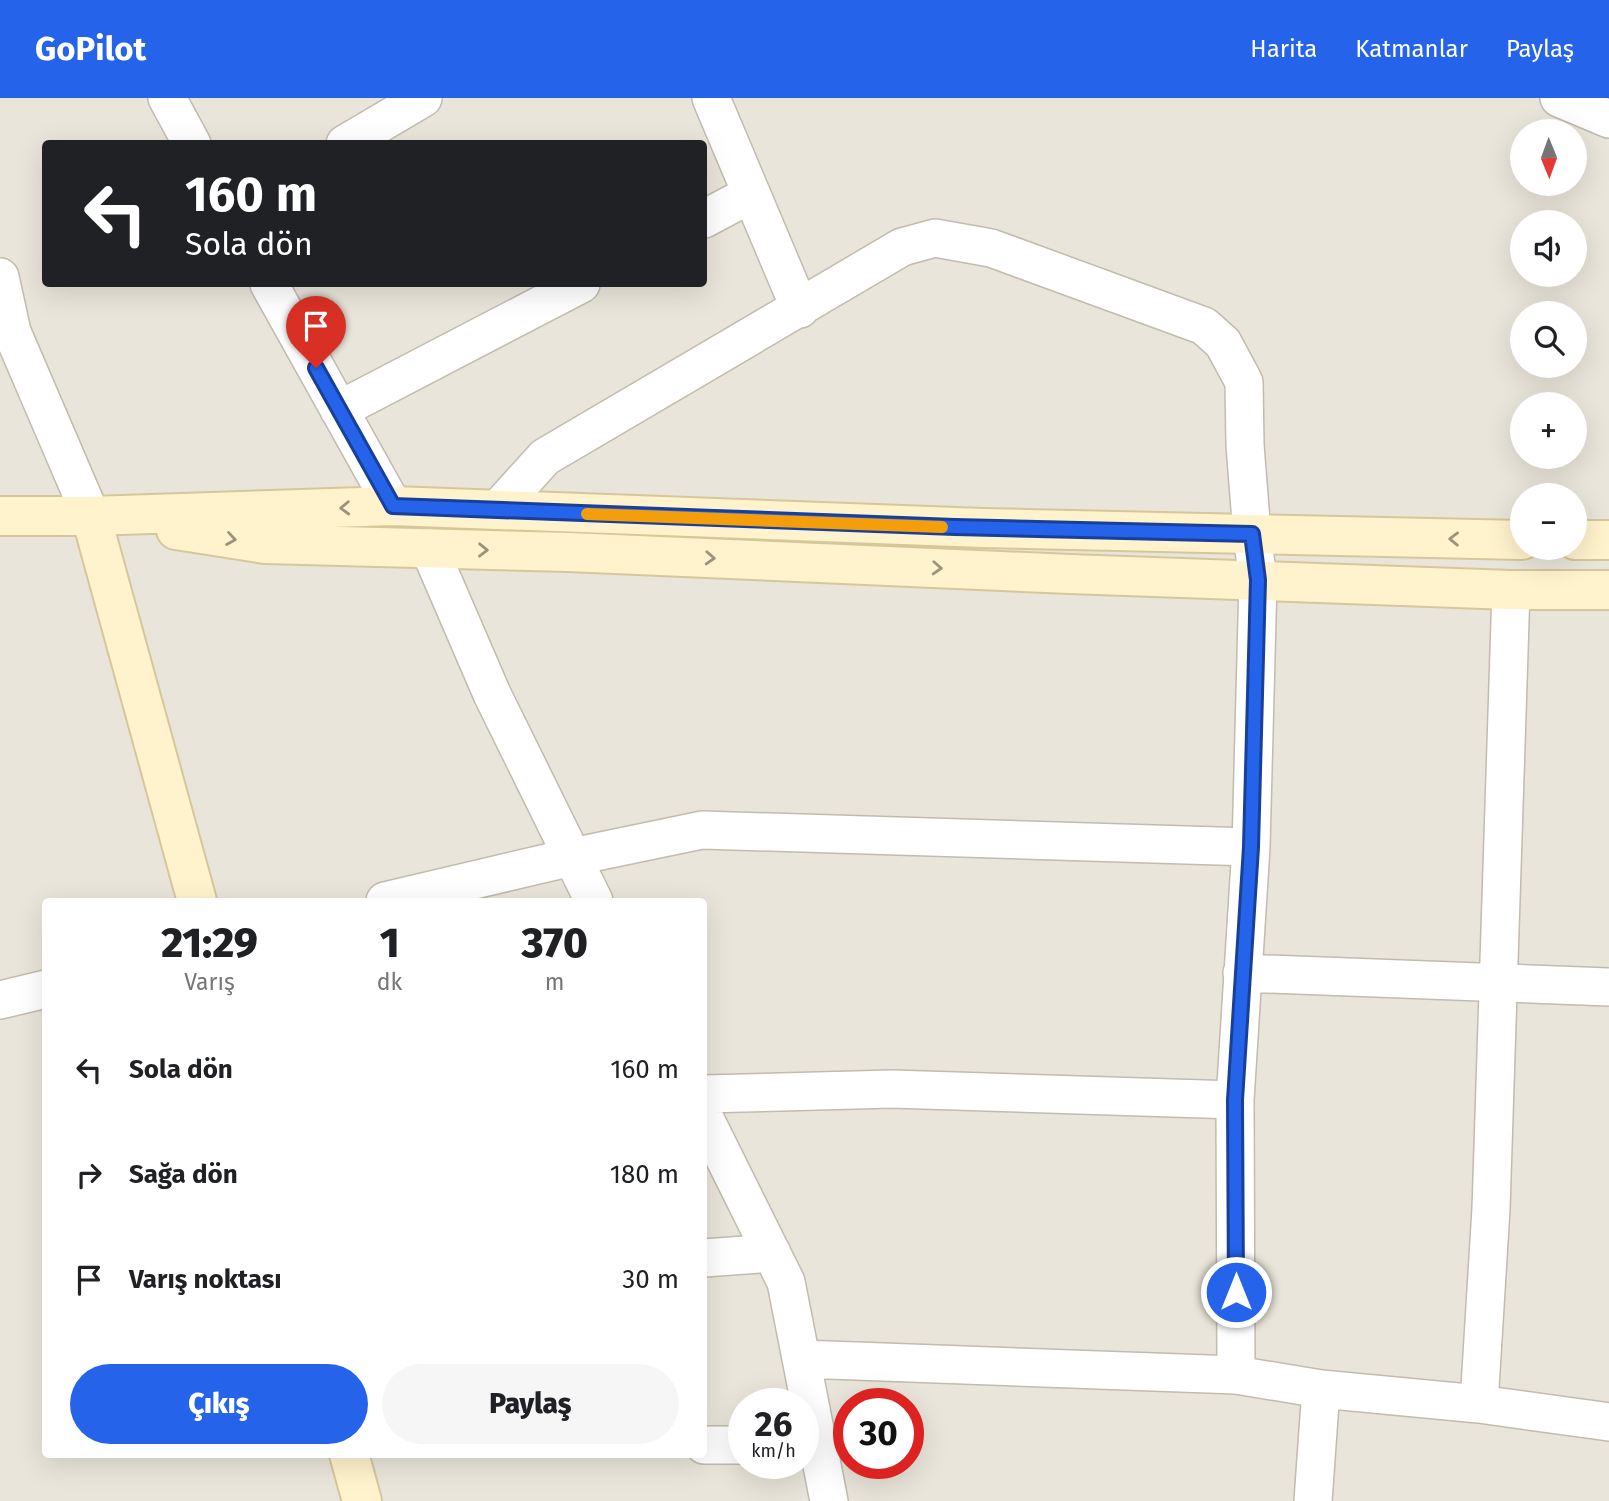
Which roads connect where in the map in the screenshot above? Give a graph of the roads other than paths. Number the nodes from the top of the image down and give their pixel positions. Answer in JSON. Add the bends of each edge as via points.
{"nodes":[{"id":1,"x":167,"y":98,"type":"edge"},
{"id":2,"x":423,"y":98,"type":"edge"},
{"id":3,"x":711,"y":98,"type":"edge"},
{"id":4,"x":1559,"y":98,"type":"edge"},
{"id":5,"x":1609,"y":119,"type":"edge"},
{"id":6,"x":190,"y":140,"type":"edge"},
{"id":7,"x":352,"y":140,"type":"edge"},
{"id":8,"x":751,"y":194,"type":"junction"},
{"id":9,"x":707,"y":217,"type":"edge"},
{"id":10,"x":0,"y":276,"type":"edge"},
{"id":11,"x":271,"y":287,"type":"edge"},
{"id":12,"x":575,"y":287,"type":"edge"},
{"id":13,"x":800,"y":309,"type":"junction"},
{"id":14,"x":340,"y":410,"type":"junction"},
{"id":15,"x":393,"y":506,"type":"junction"},
{"id":16,"x":497,"y":510,"type":"junction"},
{"id":17,"x":0,"y":516,"type":"edge"},
{"id":18,"x":91,"y":516,"type":"junction"},
{"id":19,"x":1252,"y":534,"type":"junction"},
{"id":20,"x":1510,"y":540,"type":"edge"},
{"id":21,"x":1587,"y":540,"type":"edge"},
{"id":22,"x":1609,"y":540,"type":"edge"},
{"id":23,"x":429,"y":548,"type":"junction"},
{"id":24,"x":1258,"y":580,"type":"junction"},
{"id":25,"x":1511,"y":590,"type":"junction"},
{"id":26,"x":1609,"y":590,"type":"edge"},
{"id":27,"x":1251,"y":847,"type":"junction"},
{"id":28,"x":572,"y":857,"type":"junction"},
{"id":29,"x":196,"y":898,"type":"edge"},
{"id":30,"x":398,"y":898,"type":"edge"},
{"id":31,"x":592,"y":898,"type":"edge"},
{"id":32,"x":1242,"y":973,"type":"junction"},
{"id":33,"x":1498,"y":982,"type":"junction"},
{"id":34,"x":1609,"y":987,"type":"edge"},
{"id":35,"x":42,"y":990,"type":"edge"},
{"id":36,"x":0,"y":1000,"type":"edge"},
{"id":37,"x":707,"y":1094,"type":"edge"},
{"id":38,"x":1235,"y":1100,"type":"junction"},
{"id":39,"x":707,"y":1123,"type":"edge"},
{"id":40,"x":772,"y":1253,"type":"junction"},
{"id":41,"x":707,"y":1258,"type":"edge"},
{"id":42,"x":802,"y":1359,"type":"junction"},
{"id":43,"x":1237,"y":1374,"type":"junction"},
{"id":44,"x":805,"y":1388,"type":"edge"},
{"id":45,"x":1321,"y":1389,"type":"junction"},
{"id":46,"x":1479,"y":1404,"type":"junction"},
{"id":47,"x":1609,"y":1422,"type":"edge"},
{"id":48,"x":707,"y":1445,"type":"edge"},
{"id":49,"x":728,"y":1445,"type":"edge"},
{"id":50,"x":350,"y":1458,"type":"edge"},
{"id":51,"x":819,"y":1470,"type":"edge"},
{"id":52,"x":362,"y":1501,"type":"edge"},
{"id":53,"x":829,"y":1501,"type":"edge"},
{"id":54,"x":1313,"y":1501,"type":"edge"}],
"edges":[{"from":1,"to":6,"type":"street"},
{"from":2,"to":7,"type":"street"},
{"from":3,"to":8,"type":"street"},
{"from":4,"to":5,"type":"street"},
{"from":8,"to":9,"type":"street"},
{"from":8,"to":13,"type":"street"},
{"from":10,"to":18,"type":"street","via":[[12,332]]},
{"from":11,"to":14,"type":"street"},
{"from":12,"to":14,"type":"street"},
{"from":13,"to":16,"type":"street","via":[[545,457]]},
{"from":13,"to":19,"type":"street","via":[[902,247],[935,238],[991,248],[1204,326],[1223,343],[1244,382]]},
{"from":14,"to":15,"type":"street"},
{"from":15,"to":16,"type":"main road"},
{"from":15,"to":18,"type":"main road","one_way":true},
{"from":16,"to":19,"type":"main road"},
{"from":17,"to":18,"type":"main road"},
{"from":18,"to":23,"type":"main road","one_way":true,"via":[[265,544]]},
{"from":18,"to":29,"type":"main road"},
{"from":20,"to":19,"type":"main road","one_way":true},
{"from":19,"to":24,"type":"street"},
{"from":21,"to":22,"type":"main road"},
{"from":23,"to":24,"type":"main road","one_way":true},
{"from":23,"to":28,"type":"street","via":[[492,694]]},
{"from":24,"to":25,"type":"main road"},
{"from":24,"to":27,"type":"street"},
{"from":25,"to":26,"type":"main road"},
{"from":25,"to":33,"type":"street"},
{"from":27,"to":28,"type":"street","via":[[702,830]]},
{"from":27,"to":32,"type":"street"},
{"from":28,"to":30,"type":"street"},
{"from":28,"to":31,"type":"street"},
{"from":32,"to":33,"type":"street"},
{"from":32,"to":38,"type":"street"},
{"from":33,"to":34,"type":"street"},
{"from":33,"to":46,"type":"street"},
{"from":35,"to":36,"type":"street"},
{"from":37,"to":38,"type":"street","via":[[892,1089]]},
{"from":38,"to":43,"type":"street"},
{"from":39,"to":40,"type":"street"},
{"from":40,"to":41,"type":"street"},
{"from":40,"to":42,"type":"street","via":[[786,1282]]},
{"from":42,"to":43,"type":"street"},
{"from":42,"to":44,"type":"street"},
{"from":43,"to":45,"type":"street"},
{"from":45,"to":46,"type":"street"},
{"from":45,"to":54,"type":"street"},
{"from":46,"to":47,"type":"street"},
{"from":48,"to":49,"type":"street"},
{"from":50,"to":52,"type":"main road"},
{"from":51,"to":53,"type":"street"}]}
